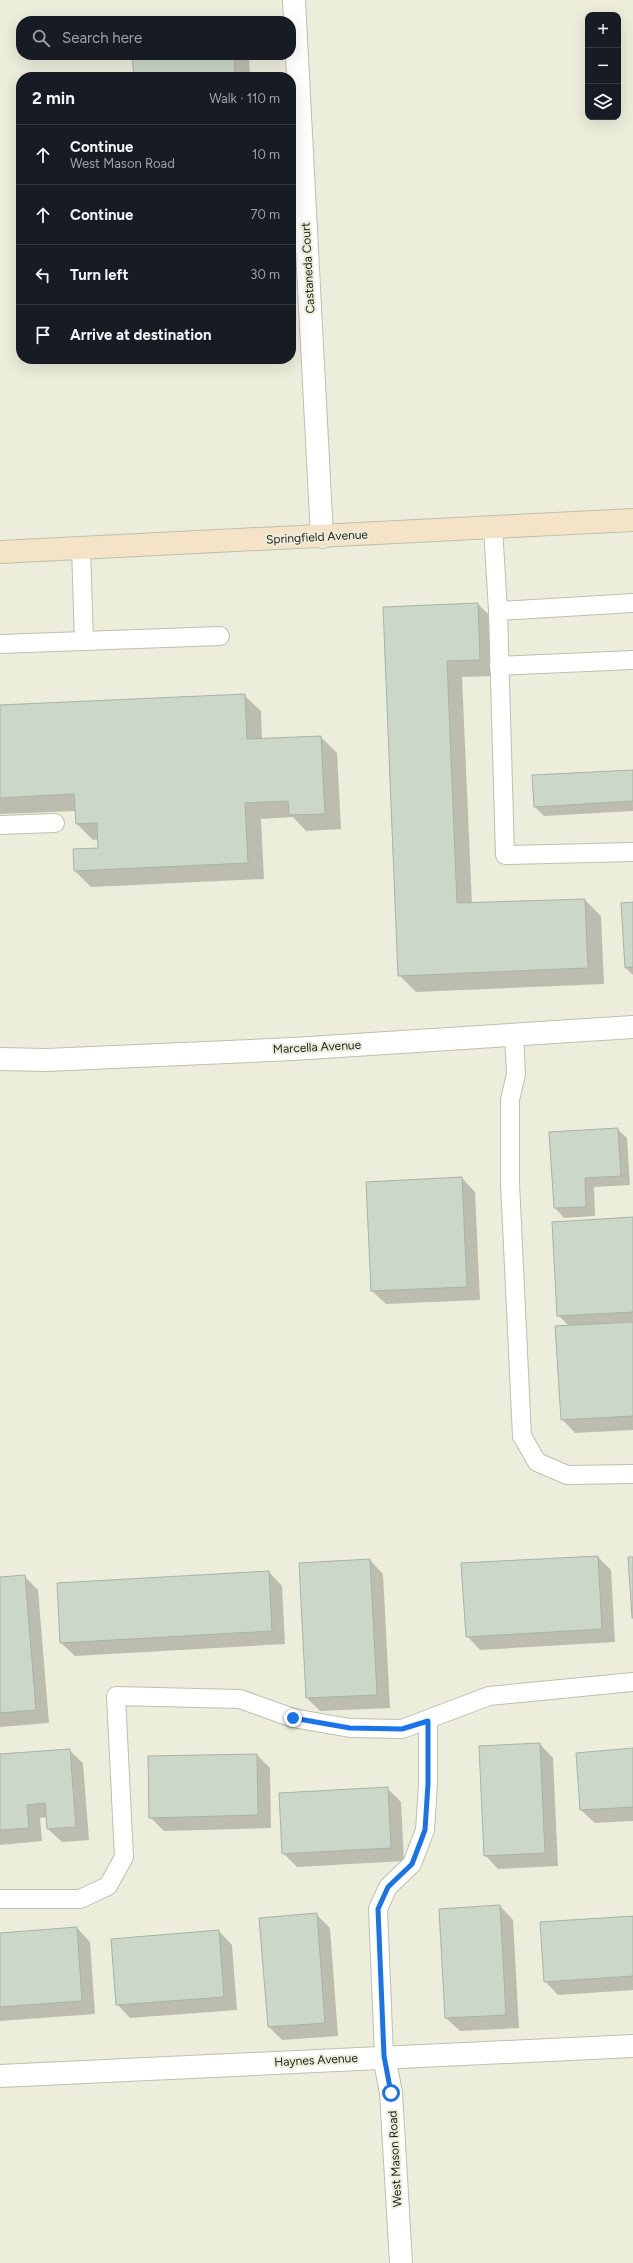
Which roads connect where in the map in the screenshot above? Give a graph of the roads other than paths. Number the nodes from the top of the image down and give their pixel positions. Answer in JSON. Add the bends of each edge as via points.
{"nodes":[{"id":1,"x":294,"y":0,"type":"edge"},
{"id":2,"x":295,"y":16,"type":"edge"},
{"id":3,"x":296,"y":38,"type":"edge"},
{"id":4,"x":633,"y":520,"type":"edge"},
{"id":5,"x":493,"y":527,"type":"junction"},
{"id":6,"x":322,"y":537,"type":"junction"},
{"id":7,"x":81,"y":548,"type":"junction"},
{"id":8,"x":0,"y":552,"type":"edge"},
{"id":9,"x":633,"y":603,"type":"edge"},
{"id":10,"x":498,"y":611,"type":"junction"},
{"id":11,"x":220,"y":636,"type":"dead end"},
{"id":12,"x":84,"y":641,"type":"junction"},
{"id":13,"x":0,"y":644,"type":"edge"},
{"id":14,"x":633,"y":660,"type":"edge"},
{"id":15,"x":499,"y":666,"type":"junction"},
{"id":16,"x":55,"y":823,"type":"dead end"},
{"id":17,"x":0,"y":825,"type":"edge"},
{"id":18,"x":633,"y":852,"type":"edge"},
{"id":19,"x":633,"y":1027,"type":"edge"},
{"id":20,"x":514,"y":1034,"type":"junction"},
{"id":21,"x":0,"y":1059,"type":"edge"},
{"id":22,"x":633,"y":1474,"type":"edge"},
{"id":23,"x":633,"y":1682,"type":"edge"},
{"id":24,"x":428,"y":1721,"type":"junction"},
{"id":25,"x":0,"y":1899,"type":"edge"},
{"id":26,"x":633,"y":2046,"type":"edge"},
{"id":27,"x":384,"y":2056,"type":"junction"},
{"id":28,"x":0,"y":2076,"type":"edge"},
{"id":29,"x":401,"y":2263,"type":"edge"}],
"edges":[{"from":1,"to":2,"type":"street","name":"Castaneda Court"},
{"from":3,"to":6,"type":"street","name":"Castaneda Court"},
{"from":4,"to":5,"type":"main road","name":"Springfield Avenue"},
{"from":5,"to":6,"type":"main road","name":"Springfield Avenue"},
{"from":5,"to":10,"type":"lane"},
{"from":6,"to":7,"type":"main road","name":"Springfield Avenue"},
{"from":7,"to":8,"type":"main road","name":"Springfield Avenue"},
{"from":7,"to":12,"type":"lane"},
{"from":9,"to":10,"type":"lane"},
{"from":10,"to":15,"type":"lane"},
{"from":11,"to":12,"type":"lane"},
{"from":12,"to":13,"type":"lane"},
{"from":14,"to":15,"type":"lane"},
{"from":15,"to":18,"type":"lane","via":[[505,855]]},
{"from":16,"to":17,"type":"lane"},
{"from":19,"to":20,"type":"street","name":"Marcella Avenue"},
{"from":20,"to":21,"type":"street","name":"Marcella Avenue","via":[[293,1049],[46,1060]]},
{"from":20,"to":22,"type":"lane","via":[[516,1074],[510,1100],[510,1183],[522,1436],[537,1462],[567,1475]]},
{"from":23,"to":24,"type":"lane","via":[[489,1696]]},
{"from":24,"to":25,"type":"lane","via":[[402,1729],[350,1728],[293,1718],[240,1699],[116,1696],[124,1857],[108,1886],[80,1898]]},
{"from":24,"to":27,"type":"lane","via":[[425,1830],[412,1864],[388,1887],[378,1909]]},
{"from":26,"to":27,"type":"street","name":"Haynes Avenue"},
{"from":27,"to":28,"type":"street","name":"Haynes Avenue"},
{"from":27,"to":29,"type":"street","name":"West Mason Road","via":[[391,2093]]}]}
